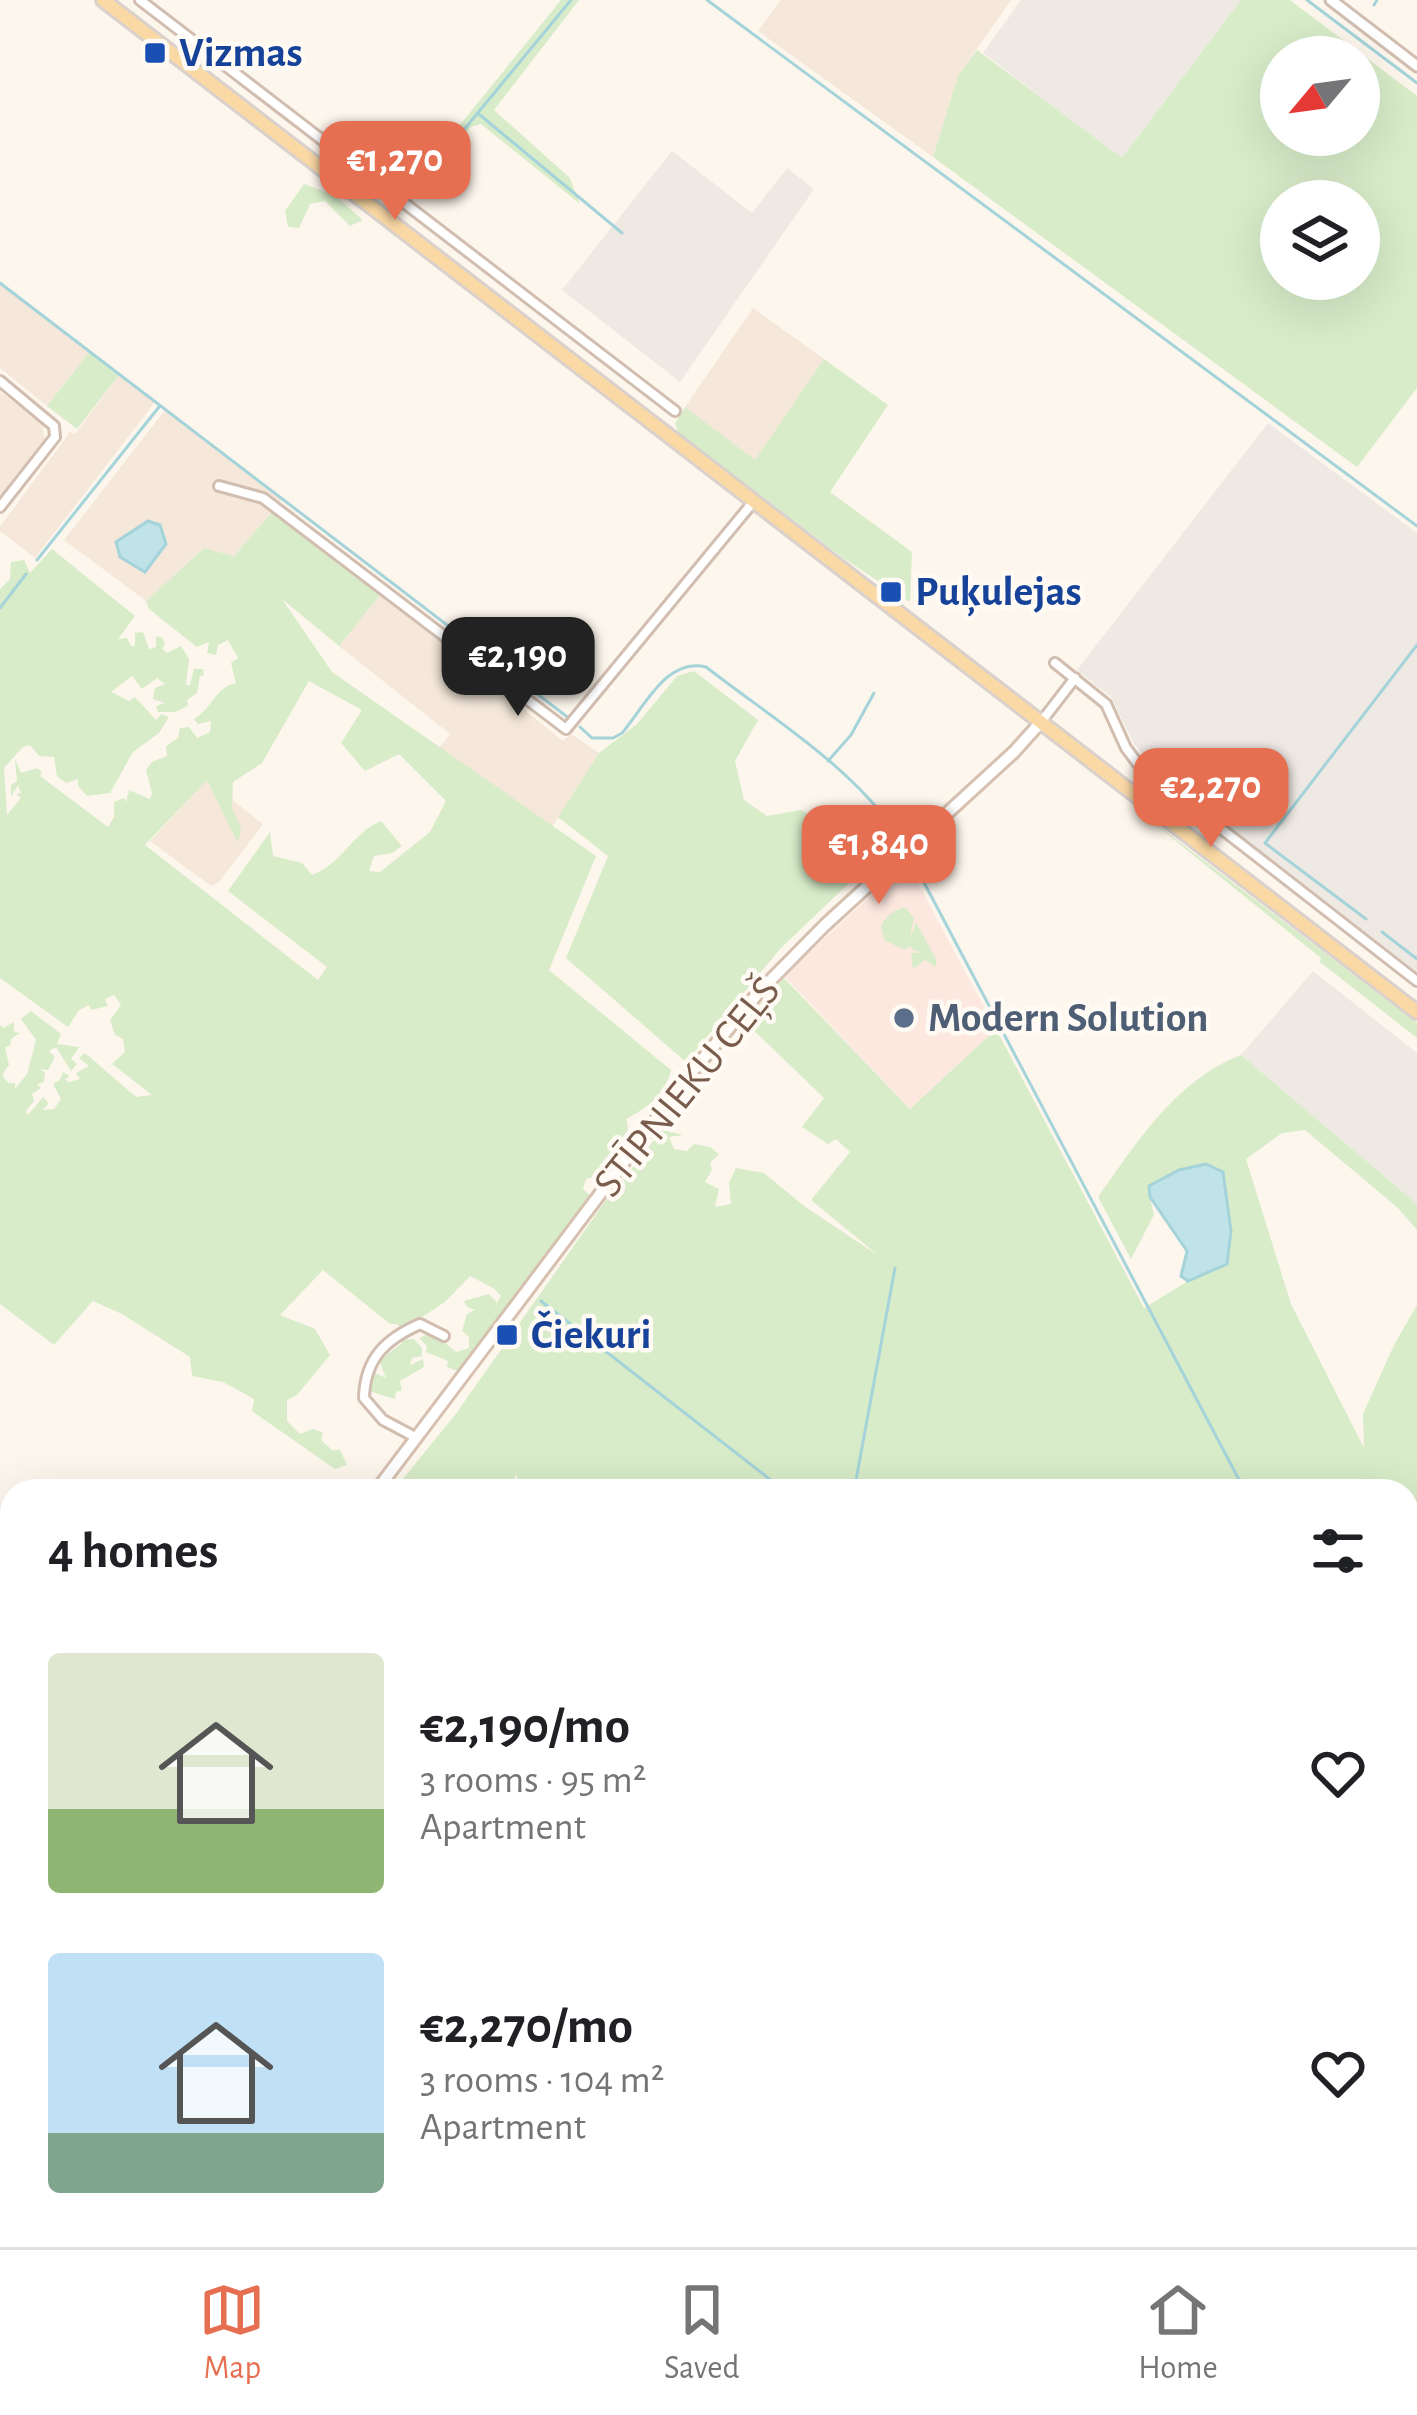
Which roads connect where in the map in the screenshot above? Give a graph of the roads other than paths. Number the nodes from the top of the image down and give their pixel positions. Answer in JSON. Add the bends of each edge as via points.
{"nodes":[{"id":1,"x":103,"y":0,"type":"edge"},
{"id":2,"x":140,"y":0,"type":"edge"},
{"id":3,"x":1331,"y":0,"type":"edge"},
{"id":4,"x":1417,"y":65,"type":"edge"},
{"id":5,"x":0,"y":381,"type":"edge"},
{"id":6,"x":675,"y":411,"type":"dead end"},
{"id":7,"x":219,"y":486,"type":"dead end"},
{"id":8,"x":754,"y":501,"type":"junction"},
{"id":9,"x":0,"y":507,"type":"edge"},
{"id":10,"x":1055,"y":663,"type":"dead end"},
{"id":11,"x":1075,"y":678,"type":"junction"},
{"id":12,"x":1041,"y":722,"type":"junction"},
{"id":13,"x":1417,"y":981,"type":"edge"},
{"id":14,"x":1417,"y":1012,"type":"edge"},
{"id":15,"x":444,"y":1336,"type":"dead end"},
{"id":16,"x":417,"y":1438,"type":"junction"},
{"id":17,"x":385,"y":1479,"type":"edge"}],
"edges":[{"from":1,"to":8,"type":"main road"},
{"from":2,"to":6,"type":"street"},
{"from":3,"to":4,"type":"street"},
{"from":5,"to":9,"type":"street","via":[[54,425],[55,436]]},
{"from":7,"to":8,"type":"street","via":[[263,498],[566,729]]},
{"from":8,"to":12,"type":"main road"},
{"from":10,"to":11,"type":"street"},
{"from":11,"to":12,"type":"street"},
{"from":11,"to":13,"type":"street","via":[[1106,704],[1138,764]]},
{"from":12,"to":14,"type":"main road"},
{"from":12,"to":16,"type":"main road","name":"STĪPNIEKU CEĻŠ","via":[[759,992]]},
{"from":15,"to":16,"type":"street","via":[[420,1324],[388,1339],[364,1378],[364,1398],[383,1420]]},
{"from":16,"to":17,"type":"main road","name":"STĪPNIEKU CEĻŠ"}]}
